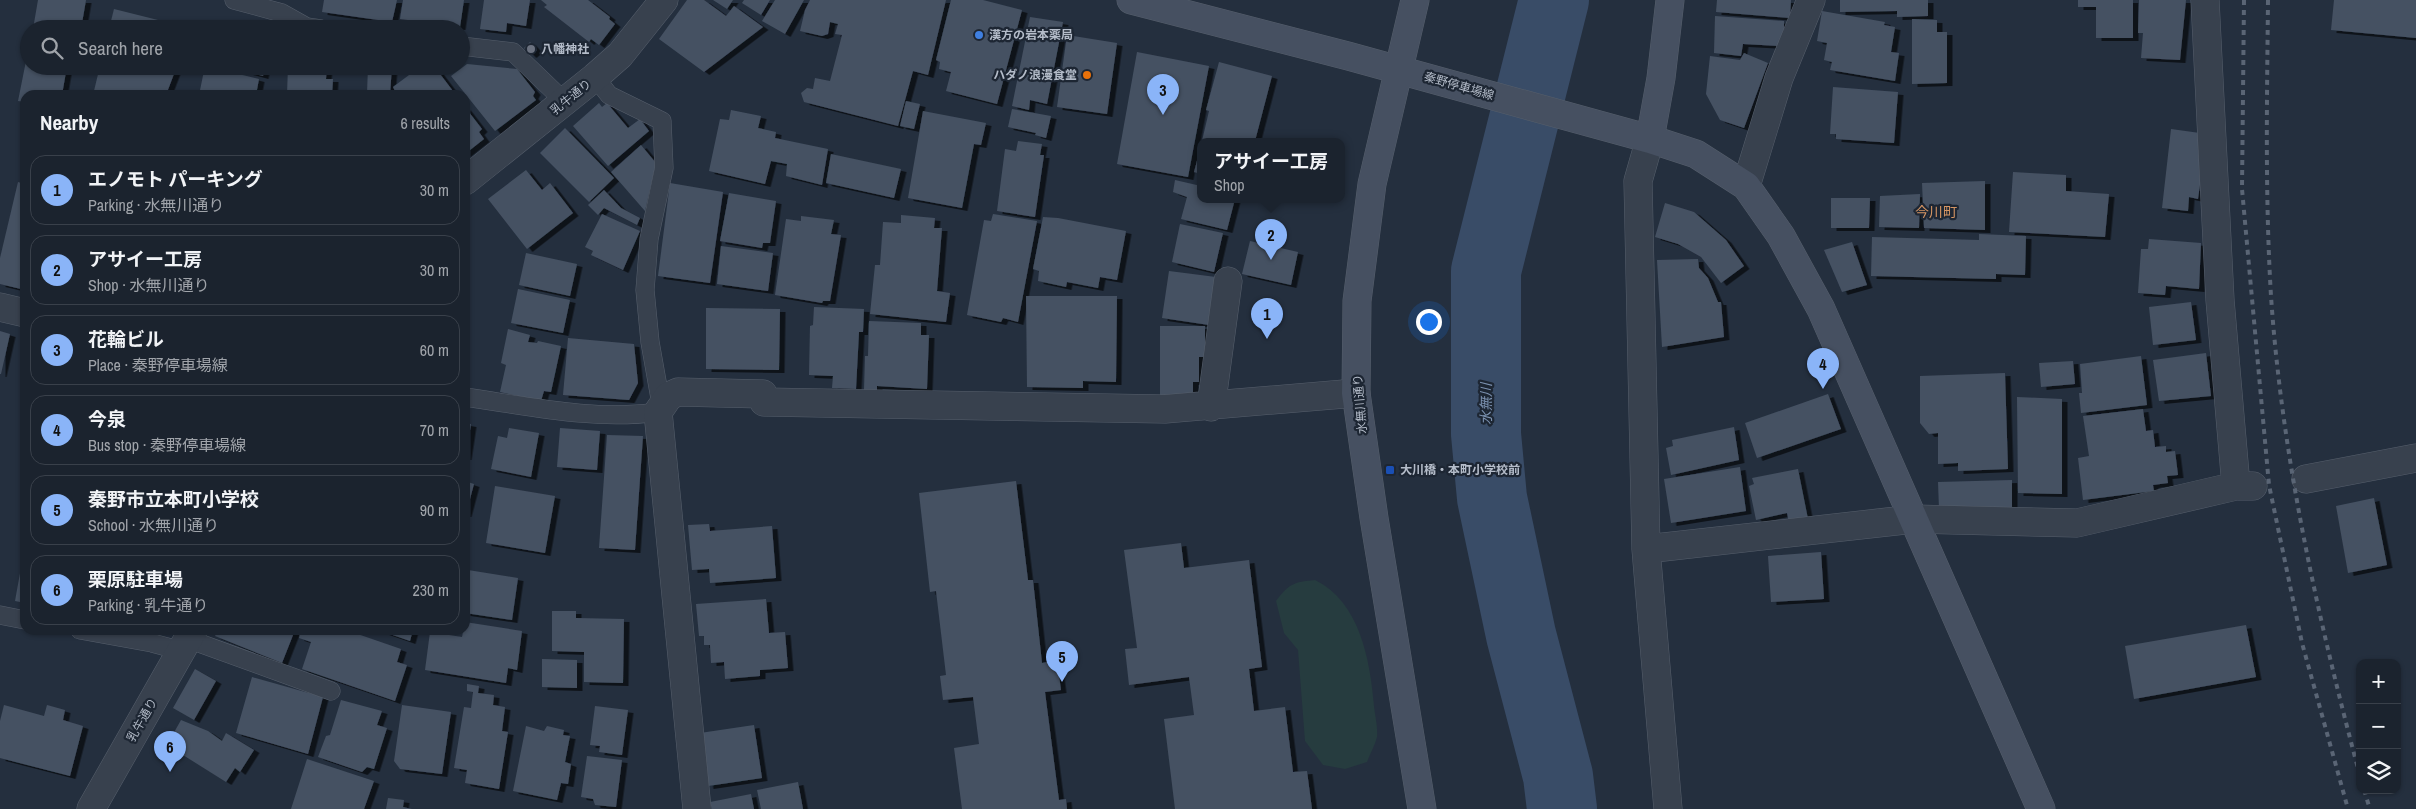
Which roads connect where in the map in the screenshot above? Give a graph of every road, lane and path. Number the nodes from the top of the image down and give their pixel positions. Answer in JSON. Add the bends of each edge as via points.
{"nodes":[{"id":1,"x":234,"y":0,"type":"edge"},
{"id":2,"x":664,"y":0,"type":"edge"},
{"id":3,"x":1131,"y":0,"type":"edge"},
{"id":4,"x":1415,"y":0,"type":"edge"},
{"id":5,"x":1670,"y":0,"type":"edge"},
{"id":6,"x":1811,"y":0,"type":"edge"},
{"id":7,"x":2205,"y":0,"type":"edge"},
{"id":8,"x":295,"y":20,"type":"edge"},
{"id":9,"x":470,"y":47,"type":"edge"},
{"id":10,"x":1398,"y":70,"type":"junction"},
{"id":11,"x":595,"y":78,"type":"junction"},
{"id":12,"x":565,"y":102,"type":"junction"},
{"id":13,"x":1650,"y":139,"type":"junction"},
{"id":14,"x":470,"y":177,"type":"edge"},
{"id":15,"x":1746,"y":186,"type":"junction"},
{"id":16,"x":1228,"y":281,"type":"dead end"},
{"id":17,"x":0,"y":307,"type":"edge"},
{"id":18,"x":20,"y":312,"type":"edge"},
{"id":19,"x":1356,"y":393,"type":"junction"},
{"id":20,"x":470,"y":397,"type":"edge"},
{"id":21,"x":1211,"y":407,"type":"junction"},
{"id":22,"x":660,"y":408,"type":"junction"},
{"id":23,"x":2416,"y":458,"type":"edge"},
{"id":24,"x":2306,"y":479,"type":"dead end"},
{"id":25,"x":1914,"y":519,"type":"junction"},
{"id":26,"x":1646,"y":549,"type":"junction"},
{"id":27,"x":0,"y":615,"type":"edge"},
{"id":28,"x":20,"y":619,"type":"edge"},
{"id":29,"x":134,"y":635,"type":"edge"},
{"id":30,"x":188,"y":640,"type":"edge"},
{"id":31,"x":331,"y":691,"type":"dead end"},
{"id":32,"x":91,"y":809,"type":"edge"},
{"id":33,"x":697,"y":809,"type":"edge"},
{"id":34,"x":1422,"y":809,"type":"edge"},
{"id":35,"x":1668,"y":809,"type":"edge"},
{"id":36,"x":2041,"y":809,"type":"edge"}],
"edges":[{"from":1,"to":8,"type":"lane","via":[[282,12]]},
{"from":2,"to":11,"type":"street","name":"乳牛通り","via":[[620,55]]},
{"from":3,"to":10,"type":"street","name":"秦野停車場線"},
{"from":4,"to":10,"type":"street","name":"水無川通り"},
{"from":5,"to":13,"type":"street","via":[[1662,78]]},
{"from":6,"to":15,"type":"street","via":[[1779,78]]},
{"from":7,"to":25,"type":"street","via":[[2220,300],[2245,486],[2076,523]]},
{"from":9,"to":12,"type":"lane","via":[[513,52]]},
{"from":10,"to":13,"type":"street","name":"秦野停車場線"},
{"from":10,"to":19,"type":"street","name":"水無川通り","via":[[1372,184],[1357,301]]},
{"from":11,"to":12,"type":"street","name":"乳牛通り"},
{"from":11,"to":22,"type":"lane","via":[[610,96],[662,121],[664,168],[649,239],[645,290]]},
{"from":12,"to":14,"type":"street","name":"乳牛通り"},
{"from":13,"to":15,"type":"street","name":"秦野停車場線","via":[[1696,154]]},
{"from":13,"to":26,"type":"street","via":[[1638,181]]},
{"from":15,"to":25,"type":"street","via":[[1781,236],[1821,309]]},
{"from":16,"to":21,"type":"street"},
{"from":17,"to":18,"type":"street"},
{"from":19,"to":21,"type":"street"},
{"from":19,"to":34,"type":"street","name":"水無川通り"},
{"from":20,"to":22,"type":"lane","via":[[550,410],[610,415]]},
{"from":21,"to":22,"type":"street","via":[[974,407],[764,402],[763,394],[678,392],[669,396]]},
{"from":22,"to":33,"type":"street"},
{"from":23,"to":24,"type":"street"},
{"from":25,"to":26,"type":"street"},
{"from":25,"to":36,"type":"street"},
{"from":26,"to":35,"type":"street"},
{"from":27,"to":28,"type":"lane"},
{"from":29,"to":30,"type":"lane"},
{"from":30,"to":31,"type":"lane"},
{"from":30,"to":32,"type":"street","name":"乳牛通り"}]}
